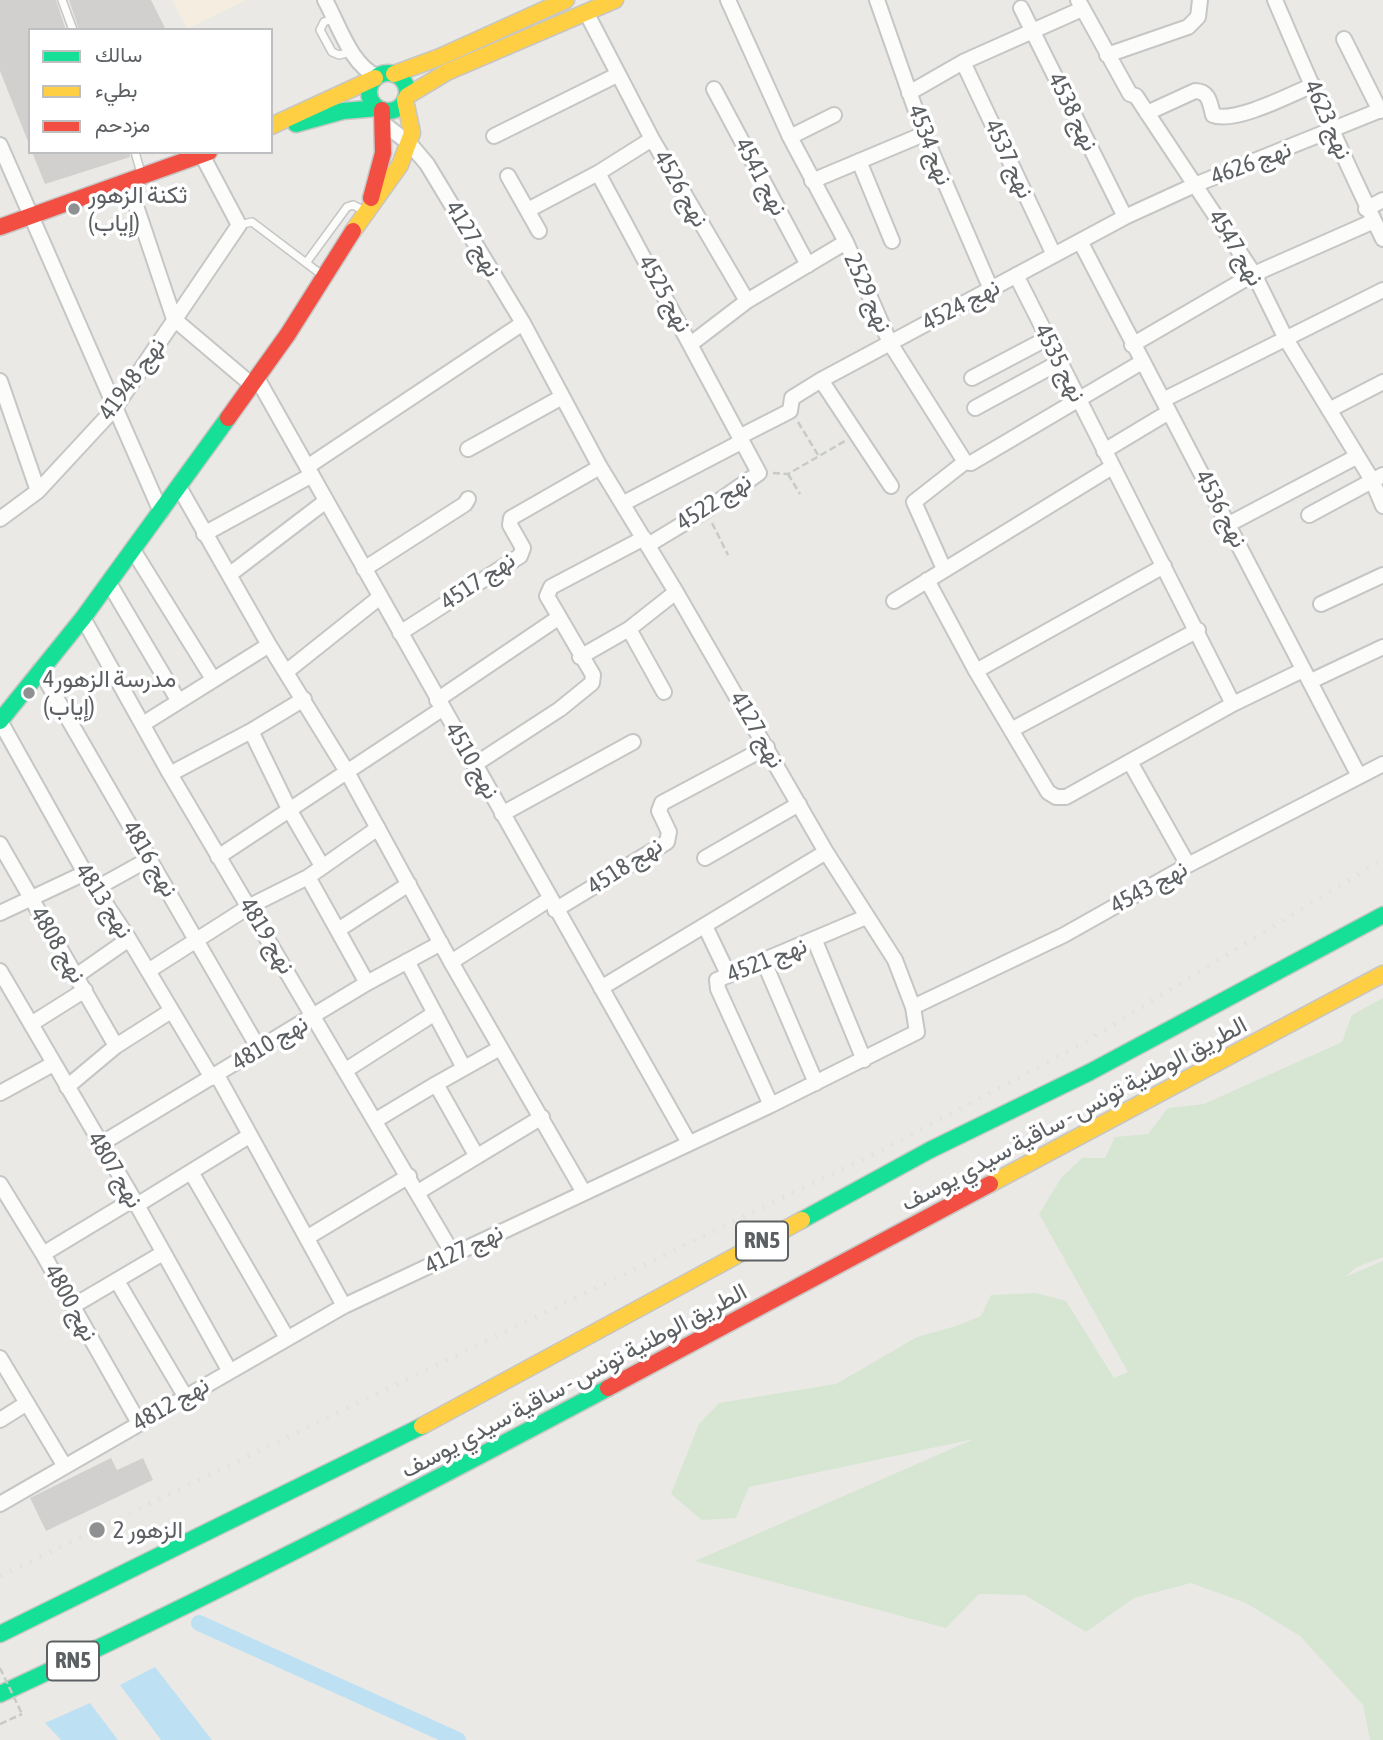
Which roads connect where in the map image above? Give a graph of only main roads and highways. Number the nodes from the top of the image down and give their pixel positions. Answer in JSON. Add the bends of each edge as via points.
{"nodes":[{"id":1,"x":566,"y":0,"type":"edge"},
{"id":2,"x":615,"y":0,"type":"edge"},
{"id":3,"x":394,"y":74,"type":"junction"},
{"id":4,"x":376,"y":77,"type":"junction"},
{"id":5,"x":406,"y":98,"type":"junction"},
{"id":6,"x":382,"y":114,"type":"junction"},
{"id":7,"x":273,"y":128,"type":"edge"},
{"id":8,"x":273,"y":128,"type":"edge"},
{"id":9,"x":206,"y":154,"type":"edge"},
{"id":10,"x":367,"y":209,"type":"junction"},
{"id":11,"x":0,"y":227,"type":"edge"},
{"id":12,"x":0,"y":721,"type":"edge"},
{"id":13,"x":1383,"y":915,"type":"edge"},
{"id":14,"x":1383,"y":974,"type":"edge"},
{"id":15,"x":0,"y":1634,"type":"edge"},
{"id":16,"x":0,"y":1694,"type":"edge"}],
"edges":[{"from":1,"to":3,"type":"main road"},
{"from":2,"to":5,"type":"main road","via":[[447,72]]},
{"from":3,"to":4,"type":"main road"},
{"from":3,"to":5,"type":"main road","via":[[405,82]]},
{"from":4,"to":6,"type":"main road","via":[[369,94]]},
{"from":4,"to":7,"type":"main road"},
{"from":5,"to":6,"type":"main road","via":[[396,109]]},
{"from":5,"to":10,"type":"main road","via":[[410,144]]},
{"from":6,"to":8,"type":"main road","via":[[343,111]]},
{"from":6,"to":10,"type":"main road","via":[[383,153]]},
{"from":9,"to":11,"type":"main road"},
{"from":10,"to":12,"type":"main road","via":[[325,278],[179,487]]},
{"from":13,"to":15,"type":"main road","name":"الطريق الوطنية تونس - ساقية سيدي يوسف","number":"RN5","via":[[1090,1072],[930,1150],[463,1406]]},
{"from":14,"to":16,"type":"main road","name":"الطريق الوطنية تونس - ساقية سيدي يوسف","number":"RN5","via":[[545,1424],[207,1597]]}]}
